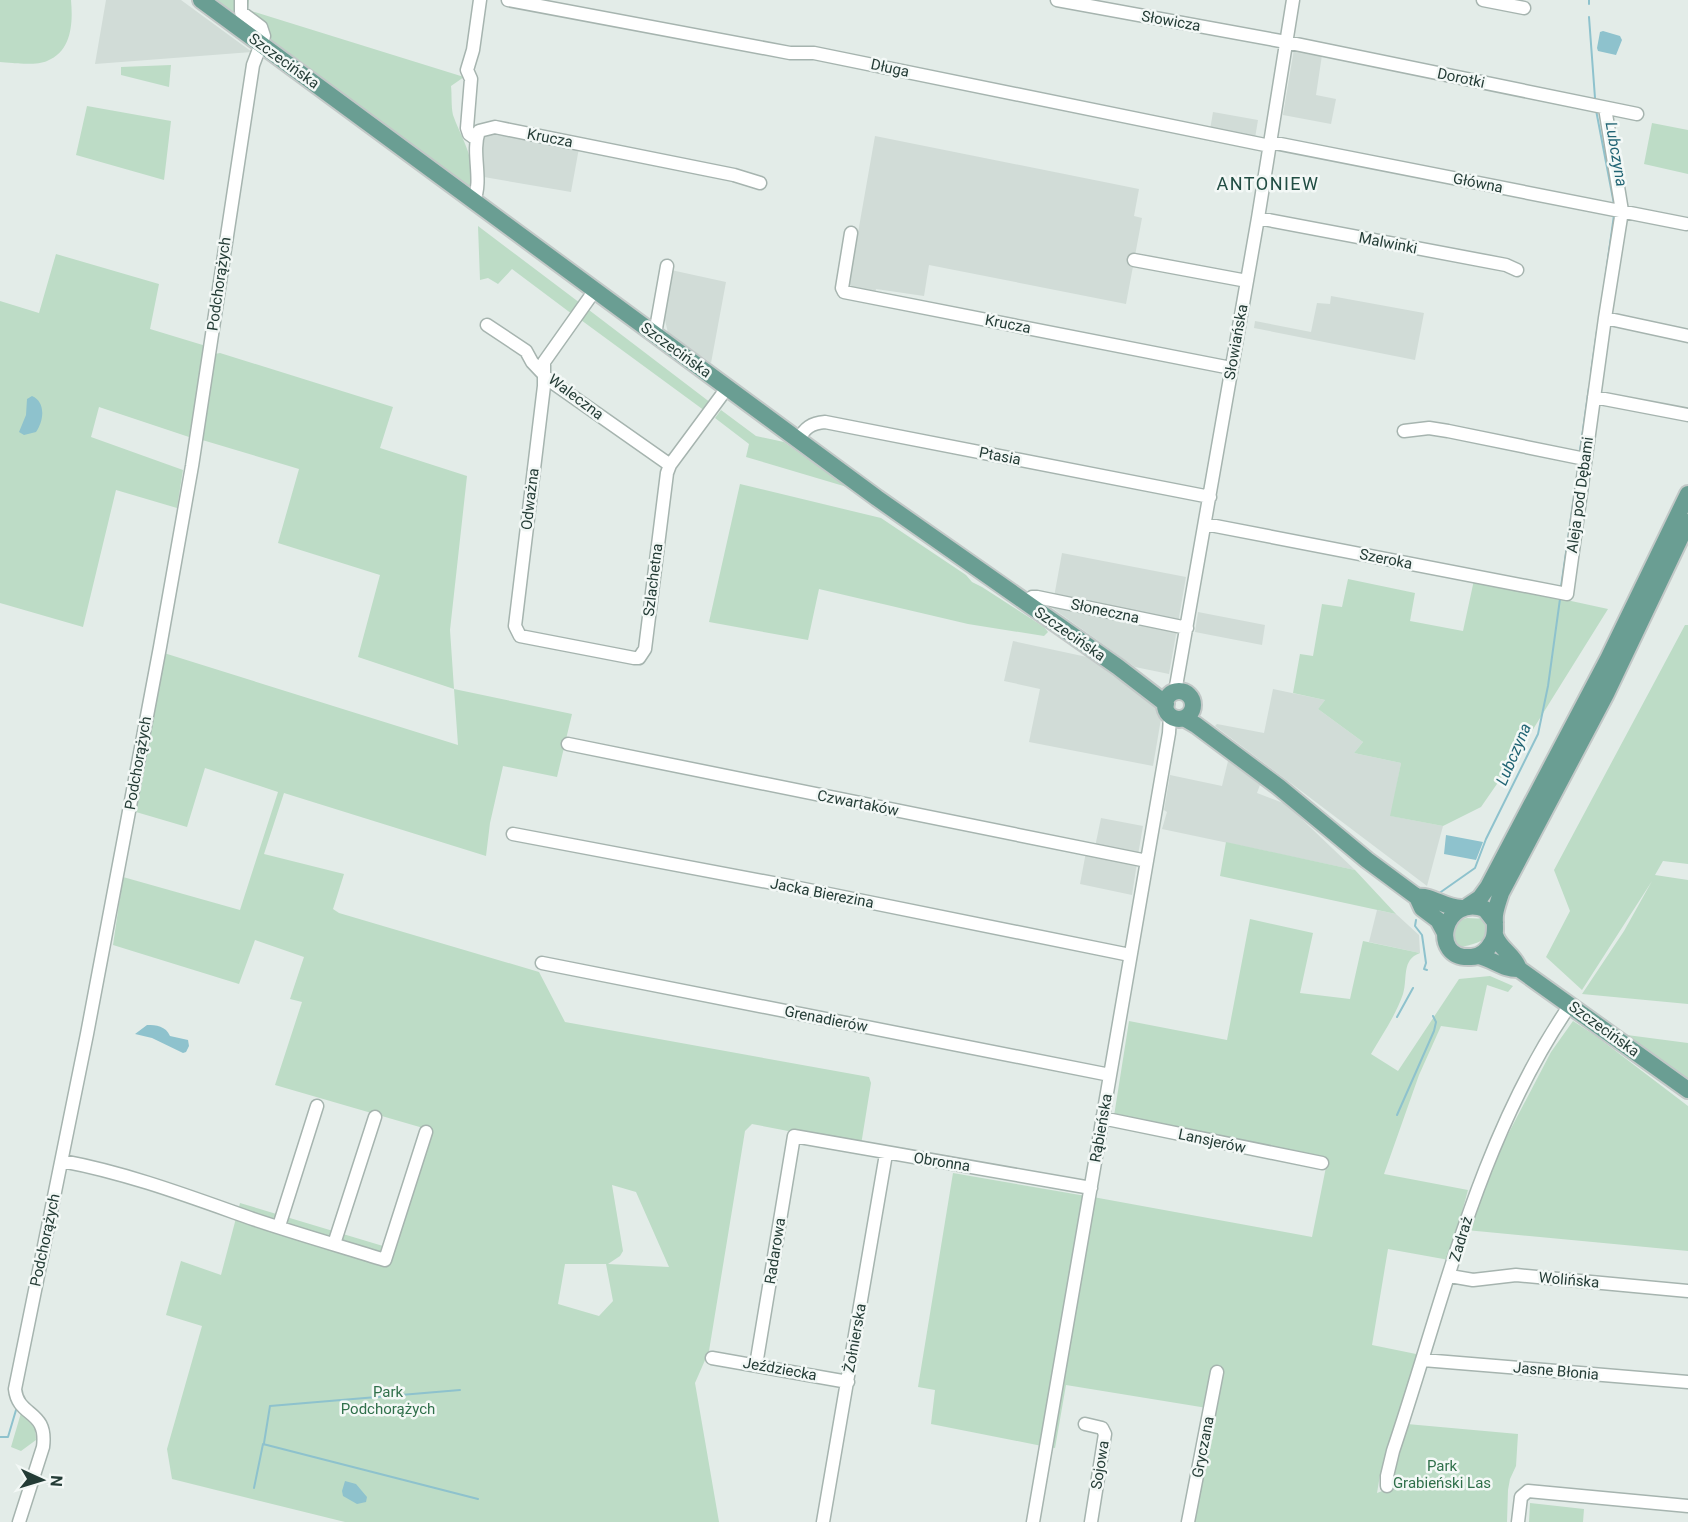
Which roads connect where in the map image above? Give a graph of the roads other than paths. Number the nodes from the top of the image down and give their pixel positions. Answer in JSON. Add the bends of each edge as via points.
{"nodes":[{"id":1,"x":201,"y":0,"type":"edge"},
{"id":2,"x":241,"y":0,"type":"edge"},
{"id":3,"x":480,"y":0,"type":"edge"},
{"id":4,"x":508,"y":0,"type":"edge"},
{"id":5,"x":1057,"y":0,"type":"edge"},
{"id":6,"x":1293,"y":0,"type":"edge"},
{"id":7,"x":1483,"y":0,"type":"edge"},
{"id":8,"x":1524,"y":8,"type":"dead end"},
{"id":9,"x":1286,"y":42,"type":"junction"},
{"id":10,"x":261,"y":44,"type":"junction"},
{"id":11,"x":1605,"y":108,"type":"junction"},
{"id":12,"x":1636,"y":114,"type":"dead end"},
{"id":13,"x":476,"y":139,"type":"junction"},
{"id":14,"x":1270,"y":144,"type":"junction"},
{"id":15,"x":760,"y":183,"type":"dead end"},
{"id":16,"x":474,"y":201,"type":"junction"},
{"id":17,"x":1622,"y":211,"type":"junction"},
{"id":18,"x":1257,"y":218,"type":"junction"},
{"id":19,"x":1686,"y":224,"type":"dead end"},
{"id":20,"x":851,"y":233,"type":"dead end"},
{"id":21,"x":1134,"y":260,"type":"dead end"},
{"id":22,"x":667,"y":266,"type":"dead end"},
{"id":23,"x":1517,"y":270,"type":"dead end"},
{"id":24,"x":1247,"y":281,"type":"junction"},
{"id":25,"x":595,"y":290,"type":"junction"},
{"id":26,"x":1605,"y":318,"type":"junction"},
{"id":27,"x":487,"y":325,"type":"dead end"},
{"id":28,"x":655,"y":334,"type":"junction"},
{"id":29,"x":1688,"y":336,"type":"edge"},
{"id":30,"x":1231,"y":368,"type":"junction"},
{"id":31,"x":543,"y":372,"type":"junction"},
{"id":32,"x":727,"y":388,"type":"junction"},
{"id":33,"x":1594,"y":397,"type":"junction"},
{"id":34,"x":1688,"y":415,"type":"edge"},
{"id":35,"x":1404,"y":431,"type":"dead end"},
{"id":36,"x":798,"y":440,"type":"junction"},
{"id":37,"x":1585,"y":459,"type":"junction"},
{"id":38,"x":670,"y":465,"type":"junction"},
{"id":39,"x":1688,"y":494,"type":"edge"},
{"id":40,"x":1210,"y":497,"type":"junction"},
{"id":41,"x":1688,"y":522,"type":"edge"},
{"id":42,"x":1205,"y":524,"type":"junction"},
{"id":43,"x":1567,"y":594,"type":"joint"},
{"id":44,"x":1024,"y":602,"type":"junction"},
{"id":45,"x":515,"y":626,"type":"joint"},
{"id":46,"x":1187,"y":628,"type":"junction"},
{"id":47,"x":1176,"y":707,"type":"junction"},
{"id":48,"x":568,"y":744,"type":"dead end"},
{"id":49,"x":513,"y":834,"type":"dead end"},
{"id":50,"x":1147,"y":861,"type":"junction"},
{"id":51,"x":1417,"y":897,"type":"junction"},
{"id":52,"x":1465,"y":907,"type":"junction"},
{"id":53,"x":1495,"y":928,"type":"junction"},
{"id":54,"x":1445,"y":933,"type":"junction"},
{"id":55,"x":1130,"y":955,"type":"junction"},
{"id":56,"x":1478,"y":956,"type":"junction"},
{"id":57,"x":542,"y":963,"type":"dead end"},
{"id":58,"x":1519,"y":969,"type":"junction"},
{"id":59,"x":1570,"y":1005,"type":"junction"},
{"id":60,"x":1110,"y":1075,"type":"junction"},
{"id":61,"x":1688,"y":1090,"type":"edge"},
{"id":62,"x":317,"y":1106,"type":"dead end"},
{"id":63,"x":375,"y":1116,"type":"dead end"},
{"id":64,"x":1102,"y":1118,"type":"junction"},
{"id":65,"x":426,"y":1132,"type":"dead end"},
{"id":66,"x":794,"y":1137,"type":"joint"},
{"id":67,"x":886,"y":1154,"type":"junction"},
{"id":68,"x":62,"y":1161,"type":"junction"},
{"id":69,"x":1322,"y":1163,"type":"dead end"},
{"id":70,"x":1090,"y":1188,"type":"junction"},
{"id":71,"x":279,"y":1226,"type":"junction"},
{"id":72,"x":334,"y":1244,"type":"junction"},
{"id":73,"x":1450,"y":1276,"type":"junction"},
{"id":74,"x":1688,"y":1291,"type":"edge"},
{"id":75,"x":712,"y":1358,"type":"dead end"},
{"id":76,"x":1423,"y":1360,"type":"junction"},
{"id":77,"x":756,"y":1365,"type":"junction"},
{"id":78,"x":1217,"y":1372,"type":"dead end"},
{"id":79,"x":848,"y":1382,"type":"junction"},
{"id":80,"x":1688,"y":1382,"type":"edge"},
{"id":81,"x":1085,"y":1424,"type":"dead end"},
{"id":82,"x":1387,"y":1486,"type":"dead end"},
{"id":83,"x":1688,"y":1506,"type":"edge"},
{"id":84,"x":19,"y":1522,"type":"edge"},
{"id":85,"x":824,"y":1522,"type":"edge"},
{"id":86,"x":1033,"y":1522,"type":"edge"},
{"id":87,"x":1091,"y":1522,"type":"edge"},
{"id":88,"x":1188,"y":1522,"type":"edge"},
{"id":89,"x":1518,"y":1522,"type":"edge"}],
"edges":[{"from":1,"to":10,"type":"main road","name":"Szczecińska"},
{"from":2,"to":10,"type":"street","via":[[241,12],[263,30]]},
{"from":3,"to":13,"type":"street","via":[[467,70],[471,79],[467,128]]},
{"from":4,"to":14,"type":"street","name":"Długa","via":[[790,53],[813,53]]},
{"from":5,"to":9,"type":"street","name":"Słowicza"},
{"from":6,"to":9,"type":"street","name":"Słowiańska"},
{"from":7,"to":8,"type":"street"},
{"from":9,"to":11,"type":"street","name":"Dorotki"},
{"from":9,"to":14,"type":"street","name":"Słowiańska"},
{"from":10,"to":16,"type":"main road","name":"Szczecińska"},
{"from":10,"to":68,"type":"street","name":"Podchorążych","via":[[251,75],[176,556]]},
{"from":11,"to":12,"type":"street","name":"Dorotki"},
{"from":11,"to":17,"type":"street","name":"Aleja pod Dębami"},
{"from":13,"to":15,"type":"street","name":"Krucza","via":[[479,131],[495,127]]},
{"from":13,"to":16,"type":"street","via":[[478,186]]},
{"from":14,"to":17,"type":"street","name":"Główna"},
{"from":14,"to":18,"type":"street","name":"Słowiańska"},
{"from":16,"to":25,"type":"main road","name":"Szczecińska"},
{"from":17,"to":19,"type":"street","name":"Główna"},
{"from":17,"to":26,"type":"street","name":"Aleja pod Dębami"},
{"from":18,"to":23,"type":"street","name":"Malwinki"},
{"from":18,"to":24,"type":"street","name":"Słowiańska"},
{"from":20,"to":30,"type":"street","name":"Krucza","via":[[844,292]]},
{"from":21,"to":24,"type":"street"},
{"from":22,"to":28,"type":"street"},
{"from":24,"to":30,"type":"street","name":"Słowiańska"},
{"from":25,"to":28,"type":"main road","name":"Szczecińska"},
{"from":25,"to":31,"type":"street","via":[[547,357]]},
{"from":26,"to":29,"type":"street"},
{"from":26,"to":33,"type":"street","name":"Aleja pod Dębami"},
{"from":27,"to":31,"type":"street","name":"Waleczna","via":[[526,351]]},
{"from":28,"to":32,"type":"main road","name":"Szczecińska"},
{"from":30,"to":40,"type":"street","name":"Słowiańska"},
{"from":31,"to":38,"type":"street","name":"Waleczna"},
{"from":31,"to":45,"type":"street","name":"Odważna"},
{"from":32,"to":36,"type":"main road","name":"Szczecińska"},
{"from":32,"to":38,"type":"street","name":"Szlachetna"},
{"from":33,"to":34,"type":"street"},
{"from":33,"to":37,"type":"street","name":"Aleja pod Dębami"},
{"from":35,"to":37,"type":"street","via":[[1429,428]]},
{"from":36,"to":40,"type":"street","name":"Ptasia","via":[[815,422],[825,422]]},
{"from":36,"to":44,"type":"main road","name":"Szczecińska"},
{"from":37,"to":43,"type":"street","name":"Aleja pod Dębami"},
{"from":38,"to":45,"type":"street","name":"Szlachetna","via":[[645,649],[639,658],[527,638],[520,636]]},
{"from":39,"to":52,"type":"main road","via":[[1624,628],[1504,858],[1485,893]]},
{"from":40,"to":42,"type":"street","name":"Słowiańska"},
{"from":41,"to":53,"type":"main road","via":[[1606,694],[1501,893]]},
{"from":42,"to":43,"type":"street","name":"Szeroka"},
{"from":42,"to":46,"type":"street","name":"Słowiańska"},
{"from":44,"to":46,"type":"street","name":"Słoneczna","via":[[1037,597]]},
{"from":44,"to":47,"type":"main road","name":"Szczecińska"},
{"from":46,"to":47,"type":"street","name":"Słowiańska"},
{"from":47,"to":50,"type":"street","name":"Rąbieńska"},
{"from":47,"to":51,"type":"main road","name":"Szczecińska"},
{"from":48,"to":50,"type":"street","name":"Czwartaków"},
{"from":49,"to":55,"type":"street","name":"Jacka Bierezina"},
{"from":50,"to":55,"type":"street","name":"Rąbieńska"},
{"from":51,"to":52,"type":"main road","name":"Szczecińska"},
{"from":51,"to":54,"type":"main road","name":"Szczecińska"},
{"from":52,"to":53,"type":"main road","via":[[1485,909]]},
{"from":52,"to":54,"type":"main road","via":[[1448,921]]},
{"from":53,"to":56,"type":"main road","via":[[1487,949]]},
{"from":53,"to":58,"type":"main road","name":"Szczecińska","via":[[1499,945],[1515,958]]},
{"from":54,"to":56,"type":"main road","via":[[1446,944],[1455,955]]},
{"from":55,"to":60,"type":"street","name":"Rąbieńska"},
{"from":56,"to":58,"type":"main road","name":"Szczecińska","via":[[1508,969]]},
{"from":57,"to":60,"type":"street","name":"Grenadierów"},
{"from":58,"to":59,"type":"main road","name":"Szczecińska"},
{"from":59,"to":61,"type":"main road","name":"Szczecińska"},
{"from":59,"to":73,"type":"street","name":"Zadraż","via":[[1525,1078],[1498,1137]]},
{"from":60,"to":64,"type":"street","name":"Rąbieńska"},
{"from":62,"to":71,"type":"street"},
{"from":63,"to":72,"type":"street"},
{"from":64,"to":69,"type":"street","name":"Lansjerów"},
{"from":64,"to":70,"type":"street","name":"Rąbieńska"},
{"from":65,"to":72,"type":"street","via":[[385,1260]]},
{"from":66,"to":67,"type":"street","name":"Obronna"},
{"from":66,"to":77,"type":"street","name":"Radarowa"},
{"from":67,"to":70,"type":"street","name":"Obronna"},
{"from":67,"to":79,"type":"street","name":"Żołnierska"},
{"from":68,"to":71,"type":"street","via":[[103,1169]]},
{"from":68,"to":84,"type":"street","name":"Podchorążych","via":[[15,1389],[20,1404],[38,1419],[44,1432],[43,1447]]},
{"from":70,"to":86,"type":"street","name":"Rąbieńska"},
{"from":71,"to":72,"type":"street"},
{"from":73,"to":74,"type":"street","name":"Wolińska","via":[[1473,1280],[1516,1275]]},
{"from":73,"to":76,"type":"street","name":"Zadraż"},
{"from":75,"to":77,"type":"street","name":"Jeździecka"},
{"from":76,"to":80,"type":"street","name":"Jasne Błonia"},
{"from":76,"to":82,"type":"street","name":"Zadraż","via":[[1393,1451]]},
{"from":77,"to":79,"type":"street","name":"Jeździecka"},
{"from":78,"to":88,"type":"street","name":"Gryczana"},
{"from":79,"to":85,"type":"street","name":"Żołnierska"},
{"from":81,"to":87,"type":"street","name":"Sojowa","via":[[1102,1428],[1106,1434]]},
{"from":83,"to":89,"type":"street","via":[[1528,1491],[1521,1497]]}]}
